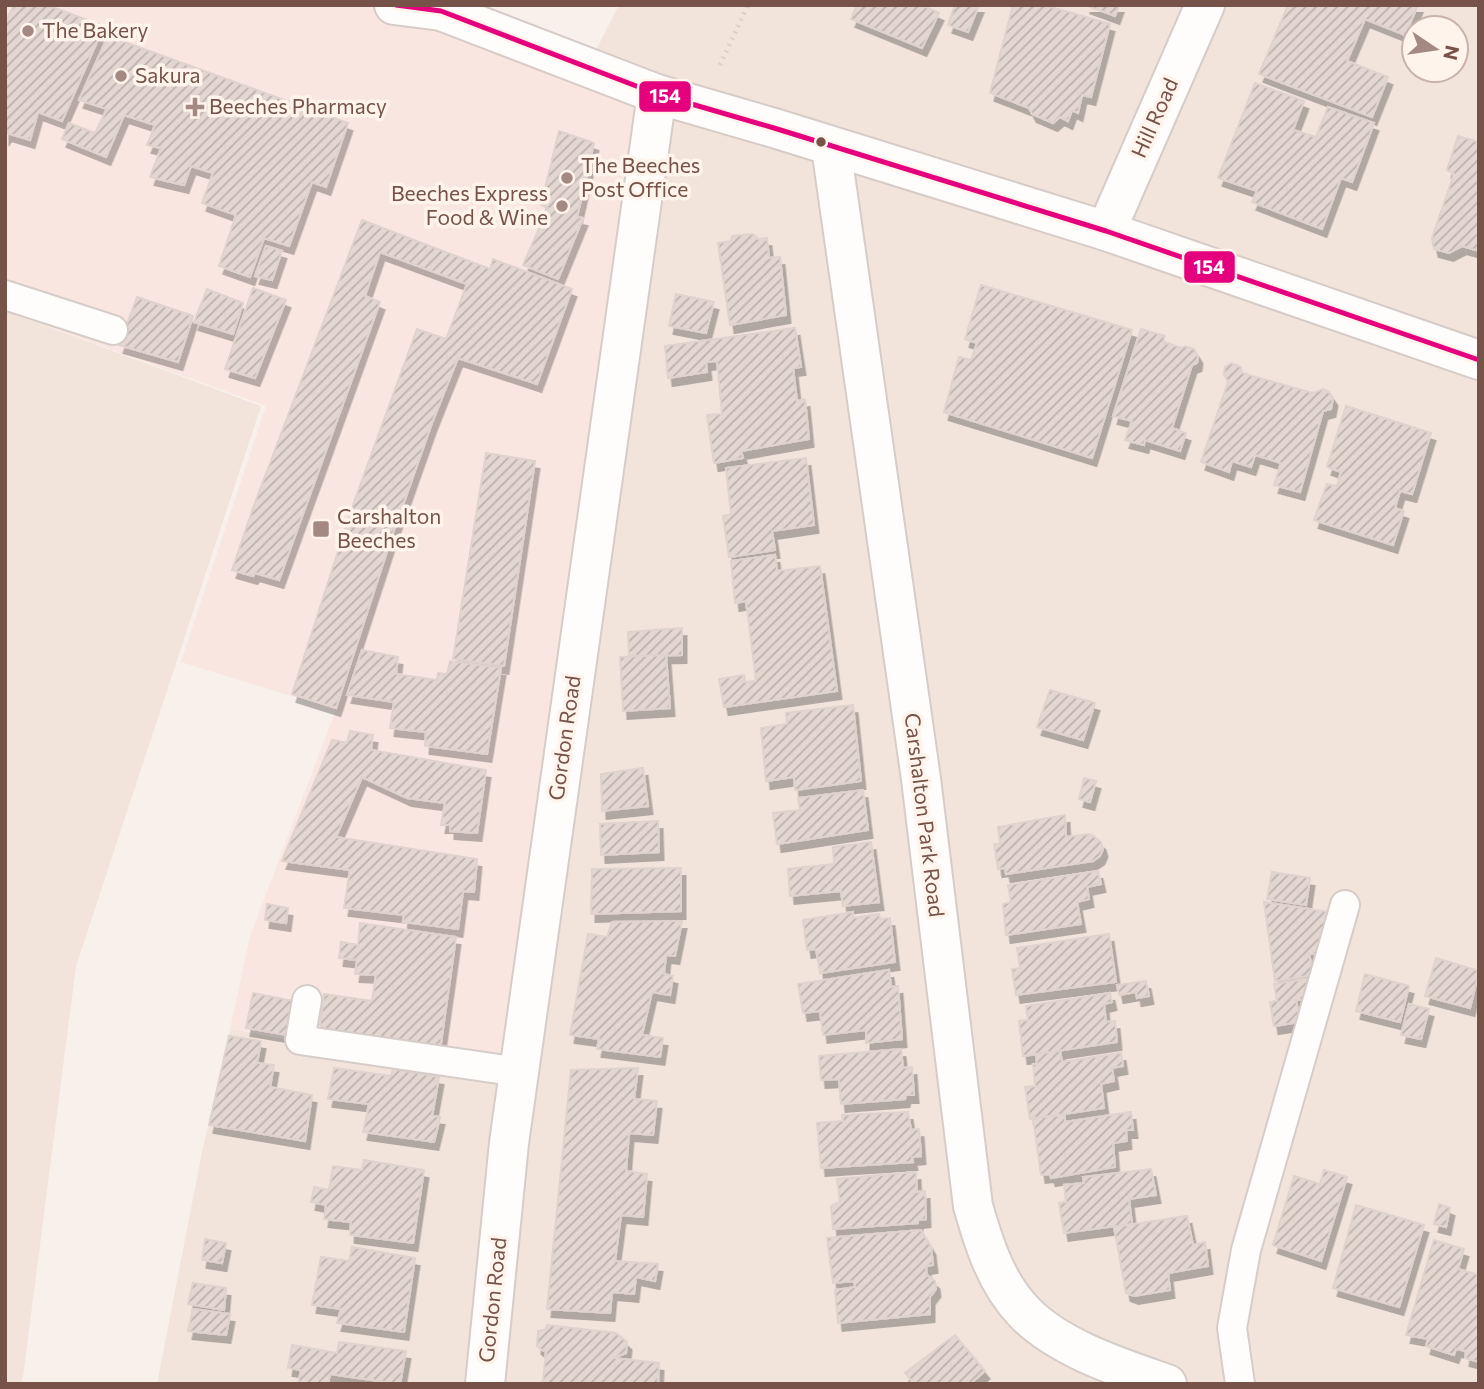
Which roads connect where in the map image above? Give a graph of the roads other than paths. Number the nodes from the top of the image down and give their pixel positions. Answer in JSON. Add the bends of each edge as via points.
{"nodes":[{"id":1,"x":394,"y":5,"type":"edge"},
{"id":2,"x":1205,"y":5,"type":"edge"},
{"id":3,"x":657,"y":94,"type":"junction"},
{"id":4,"x":831,"y":147,"type":"junction"},
{"id":5,"x":1106,"y":231,"type":"junction"},
{"id":6,"x":5,"y":295,"type":"edge"},
{"id":7,"x":113,"y":330,"type":"dead end"},
{"id":8,"x":1479,"y":360,"type":"edge"},
{"id":9,"x":1345,"y":905,"type":"dead end"},
{"id":10,"x":307,"y":1000,"type":"dead end"},
{"id":11,"x":519,"y":1072,"type":"junction"},
{"id":12,"x":485,"y":1384,"type":"edge"},
{"id":13,"x":1167,"y":1384,"type":"edge"},
{"id":14,"x":1240,"y":1384,"type":"edge"}],
"edges":[{"from":1,"to":3,"type":"street","via":[[441,11]]},
{"from":2,"to":5,"type":"street","name":"Hill Road"},
{"from":3,"to":4,"type":"street"},
{"from":3,"to":11,"type":"street","name":"Gordon Road"},
{"from":4,"to":5,"type":"street"},
{"from":4,"to":13,"type":"street","name":"Carshalton Park Road","via":[[921,779],[973,1206],[984,1245],[1003,1284],[1024,1312],[1079,1350]]},
{"from":5,"to":8,"type":"street"},
{"from":6,"to":7,"type":"lane"},
{"from":9,"to":14,"type":"lane","via":[[1246,1250],[1232,1328]]},
{"from":10,"to":11,"type":"lane","via":[[300,1040]]},
{"from":11,"to":12,"type":"street","name":"Gordon Road"}]}
